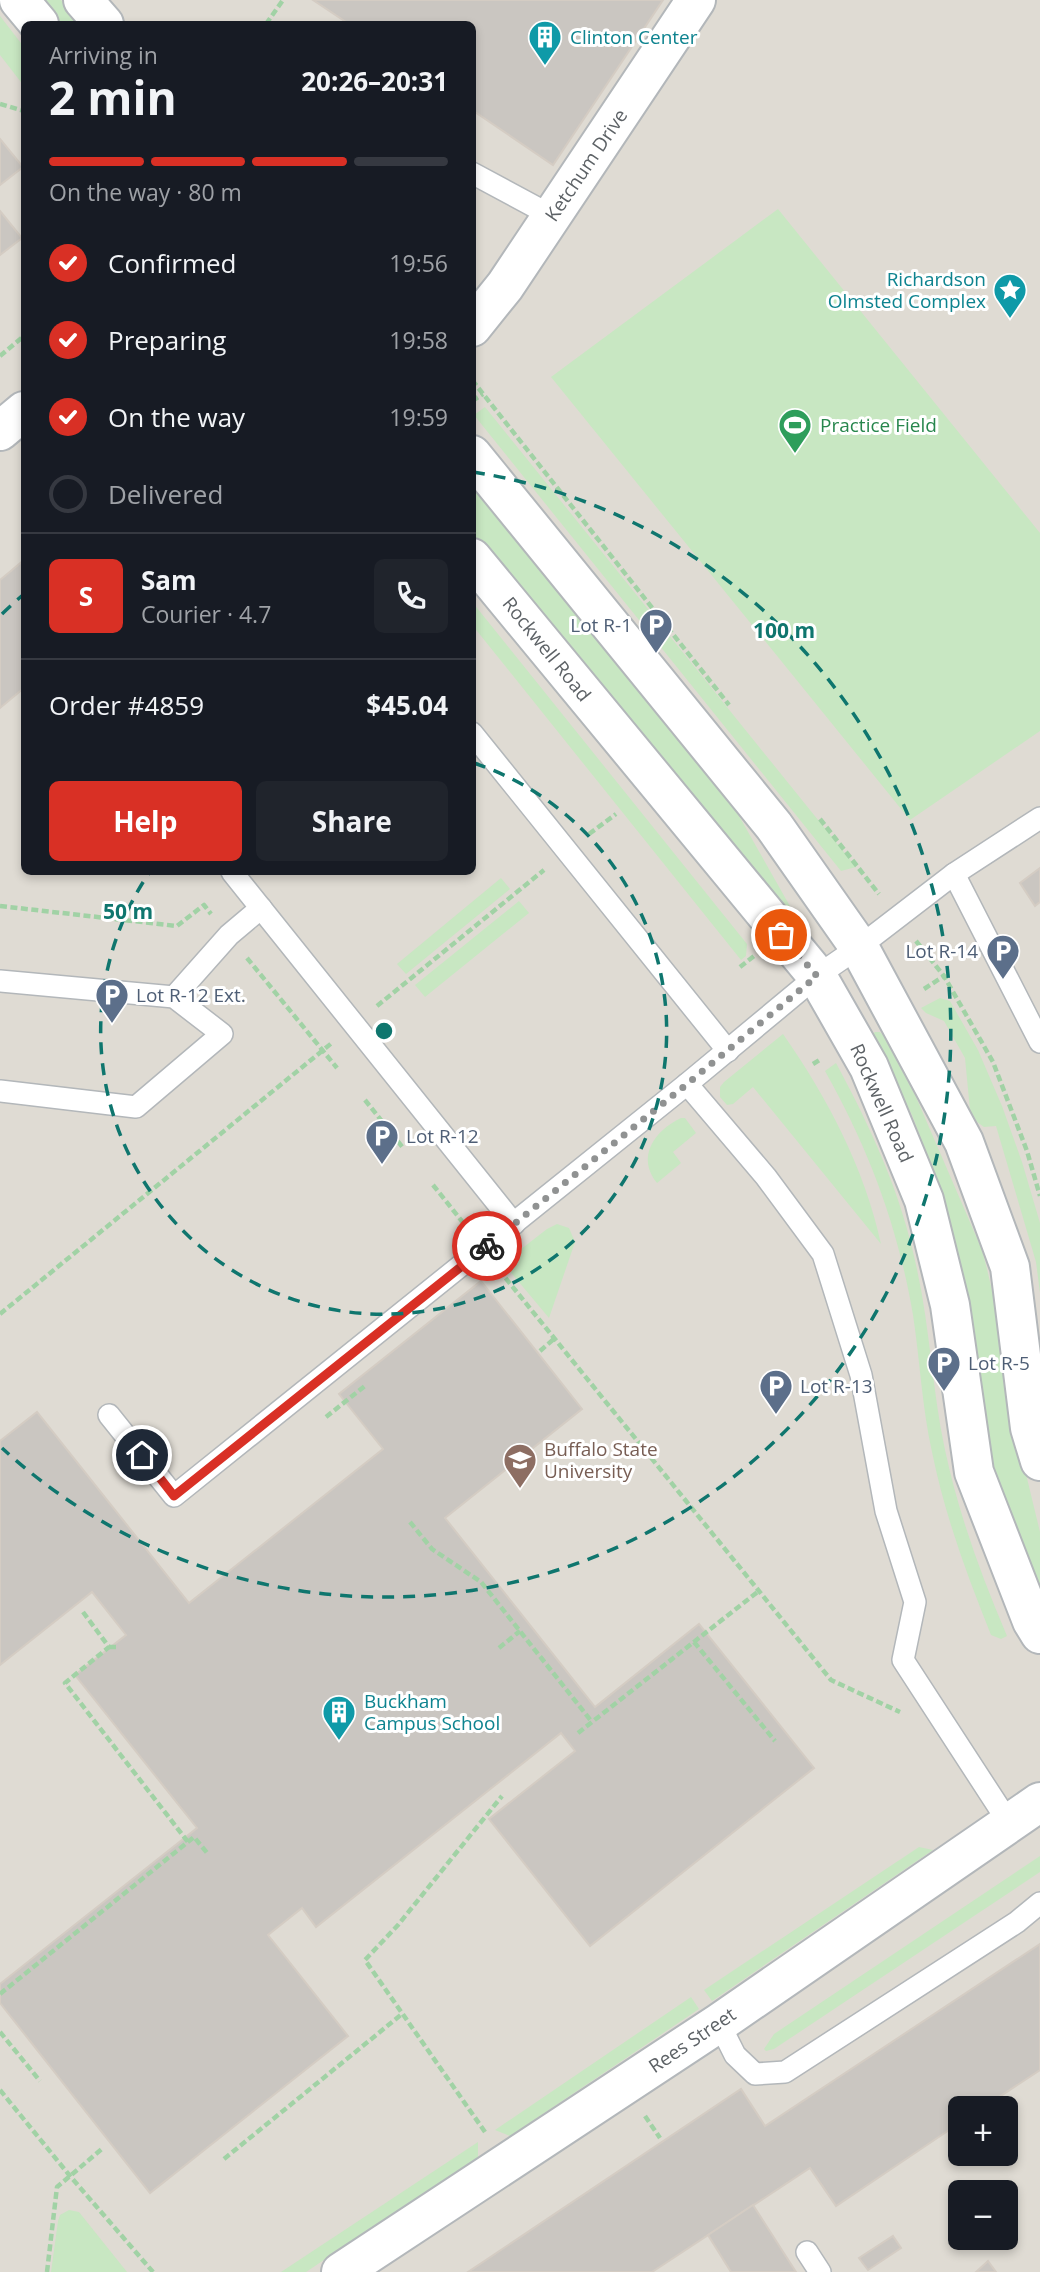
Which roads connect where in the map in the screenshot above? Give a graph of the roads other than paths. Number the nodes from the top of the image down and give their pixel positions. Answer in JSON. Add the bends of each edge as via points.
{"nodes":[{"id":1,"x":19,"y":0,"type":"edge"},
{"id":2,"x":83,"y":0,"type":"edge"},
{"id":3,"x":696,"y":0,"type":"edge"},
{"id":4,"x":36,"y":21,"type":"edge"},
{"id":5,"x":101,"y":21,"type":"edge"},
{"id":6,"x":476,"y":175,"type":"edge"},
{"id":7,"x":552,"y":216,"type":"junction"},
{"id":8,"x":476,"y":322,"type":"edge"},
{"id":9,"x":21,"y":414,"type":"edge"},
{"id":10,"x":0,"y":431,"type":"edge"},
{"id":11,"x":476,"y":460,"type":"edge"},
{"id":12,"x":476,"y":563,"type":"edge"},
{"id":13,"x":476,"y":738,"type":"edge"},
{"id":14,"x":1040,"y":818,"type":"edge"},
{"id":15,"x":954,"y":874,"type":"junction"},
{"id":16,"x":234,"y":875,"type":"edge"},
{"id":17,"x":261,"y":908,"type":"junction"},
{"id":18,"x":859,"y":947,"type":"junction"},
{"id":19,"x":817,"y":976,"type":"junction"},
{"id":20,"x":0,"y":981,"type":"edge"},
{"id":21,"x":174,"y":997,"type":"junction"},
{"id":22,"x":1040,"y":1042,"type":"edge"},
{"id":23,"x":727,"y":1051,"type":"junction"},
{"id":24,"x":687,"y":1084,"type":"junction"},
{"id":25,"x":0,"y":1091,"type":"edge"},
{"id":26,"x":514,"y":1224,"type":"junction"},
{"id":27,"x":109,"y":1415,"type":"dead end"},
{"id":28,"x":1040,"y":1461,"type":"edge"},
{"id":29,"x":1040,"y":1634,"type":"edge"},
{"id":30,"x":1040,"y":1802,"type":"edge"},
{"id":31,"x":1009,"y":1823,"type":"junction"},
{"id":32,"x":1040,"y":1903,"type":"edge"},
{"id":33,"x":719,"y":2023,"type":"junction"},
{"id":34,"x":807,"y":2252,"type":"dead end"},
{"id":35,"x":341,"y":2272,"type":"edge"},
{"id":36,"x":820,"y":2272,"type":"edge"}],
"edges":[{"from":1,"to":4,"type":"street"},
{"from":2,"to":5,"type":"street"},
{"from":3,"to":7,"type":"street","name":"Ketchum Drive"},
{"from":6,"to":7,"type":"lane"},
{"from":7,"to":8,"type":"street","name":"Ketchum Drive"},
{"from":9,"to":10,"type":"street"},
{"from":11,"to":18,"type":"street","via":[[775,826]]},
{"from":12,"to":19,"type":"street","name":"Rockwell Road"},
{"from":13,"to":23,"type":"lane"},
{"from":14,"to":15,"type":"lane"},
{"from":15,"to":18,"type":"lane"},
{"from":15,"to":22,"type":"lane"},
{"from":16,"to":17,"type":"lane"},
{"from":17,"to":21,"type":"lane","via":[[229,935]]},
{"from":17,"to":26,"type":"lane"},
{"from":18,"to":19,"type":"lane"},
{"from":18,"to":28,"type":"street","via":[[964,1142],[1010,1268],[1030,1428]]},
{"from":19,"to":23,"type":"lane"},
{"from":19,"to":29,"type":"street","name":"Rockwell Road","via":[[869,1067],[924,1200],[950,1305],[974,1472]]},
{"from":20,"to":21,"type":"lane"},
{"from":21,"to":25,"type":"lane","via":[[222,1034],[136,1107]]},
{"from":23,"to":24,"type":"lane"},
{"from":24,"to":26,"type":"lane"},
{"from":24,"to":31,"type":"lane","via":[[766,1177],[823,1254],[861,1375],[886,1511],[915,1602],[903,1660]]},
{"from":26,"to":27,"type":"lane","via":[[174,1496]]},
{"from":30,"to":31,"type":"street","name":"Rees Street"},
{"from":31,"to":33,"type":"street","name":"Rees Street"},
{"from":32,"to":33,"type":"lane","via":[[785,2072],[755,2074],[735,2055]]},
{"from":33,"to":35,"type":"street","name":"Rees Street"},
{"from":34,"to":36,"type":"lane"}]}
